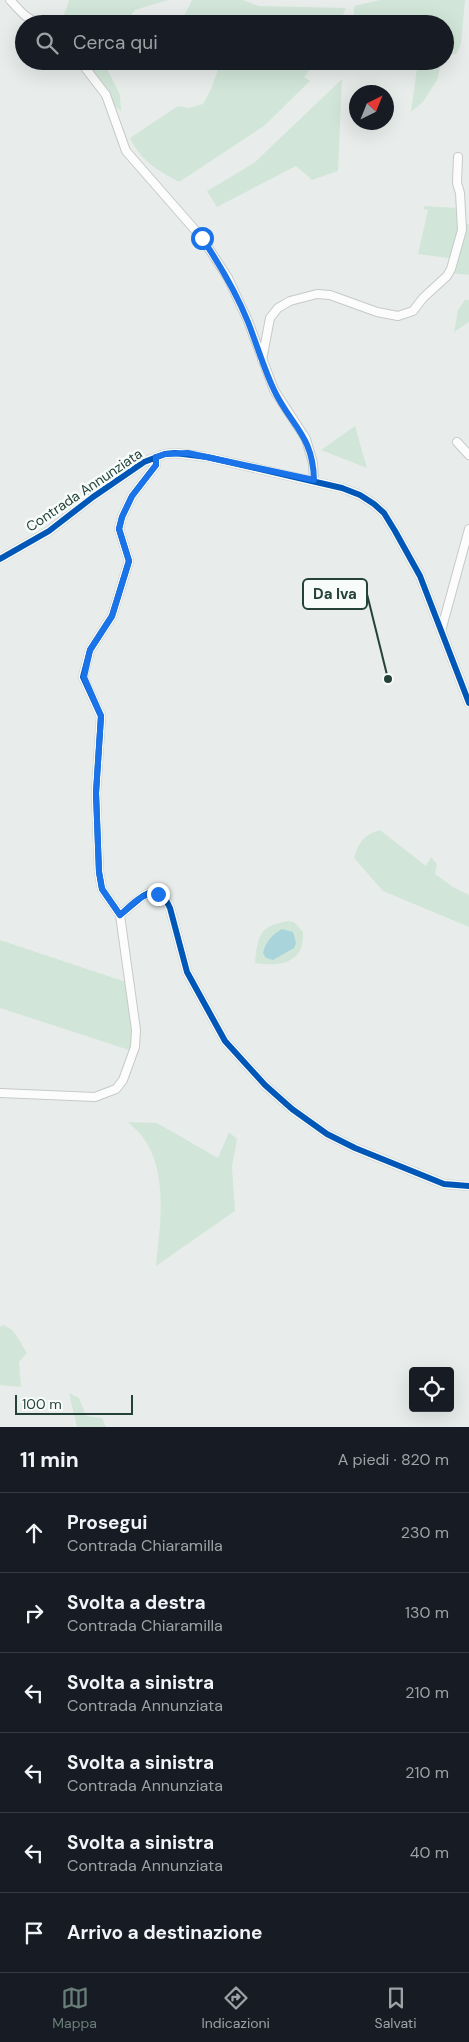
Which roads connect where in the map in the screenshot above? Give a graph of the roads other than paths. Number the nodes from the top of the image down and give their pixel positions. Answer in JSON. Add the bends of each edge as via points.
{"nodes":[{"id":1,"x":10,"y":0,"type":"edge"},
{"id":2,"x":24,"y":15,"type":"edge"},
{"id":3,"x":87,"y":70,"type":"edge"},
{"id":4,"x":458,"y":157,"type":"dead end"},
{"id":5,"x":466,"y":228,"type":"edge"},
{"id":6,"x":262,"y":360,"type":"junction"},
{"id":7,"x":457,"y":442,"type":"dead end"},
{"id":8,"x":469,"y":455,"type":"edge"},
{"id":9,"x":156,"y":457,"type":"junction"},
{"id":10,"x":314,"y":480,"type":"junction"},
{"id":11,"x":469,"y":529,"type":"edge"},
{"id":12,"x":0,"y":559,"type":"edge"},
{"id":13,"x":441,"y":631,"type":"junction"},
{"id":14,"x":469,"y":703,"type":"edge"},
{"id":15,"x":120,"y":915,"type":"junction"},
{"id":16,"x":0,"y":1093,"type":"edge"},
{"id":17,"x":469,"y":1186,"type":"edge"}],
"edges":[{"from":1,"to":2,"type":"street"},
{"from":3,"to":6,"type":"street","via":[[106,95],[126,151],[202,238],[228,278]]},
{"from":4,"to":5,"type":"street","via":[[457,183]]},
{"from":5,"to":6,"type":"street","via":[[452,269],[414,311],[398,316],[377,312],[330,295],[317,294],[290,301],[270,318]]},
{"from":6,"to":10,"type":"street","via":[[282,404],[306,439]]},
{"from":7,"to":8,"type":"street"},
{"from":9,"to":10,"type":"street","name":"Contrada Annunziata","via":[[188,453]]},
{"from":9,"to":12,"type":"street","name":"Contrada Annunziata","via":[[93,497],[49,531]]},
{"from":9,"to":15,"type":"street","name":"Contrada Annunziata","via":[[156,465],[132,496],[122,517],[119,529],[129,561],[112,616],[90,650],[84,677],[101,716],[96,793],[99,872],[102,889]]},
{"from":10,"to":13,"type":"street","name":"Contrada Annunziata","via":[[360,495],[384,513],[420,576]]},
{"from":11,"to":13,"type":"street"},
{"from":13,"to":14,"type":"street","name":"Contrada Annunziata"},
{"from":15,"to":16,"type":"street","via":[[136,1030],[135,1047],[123,1080],[116,1089],[95,1097]]},
{"from":15,"to":17,"type":"street","via":[[150,892],[165,898],[187,972],[225,1041],[292,1109],[327,1134],[355,1148],[444,1184]]}]}
